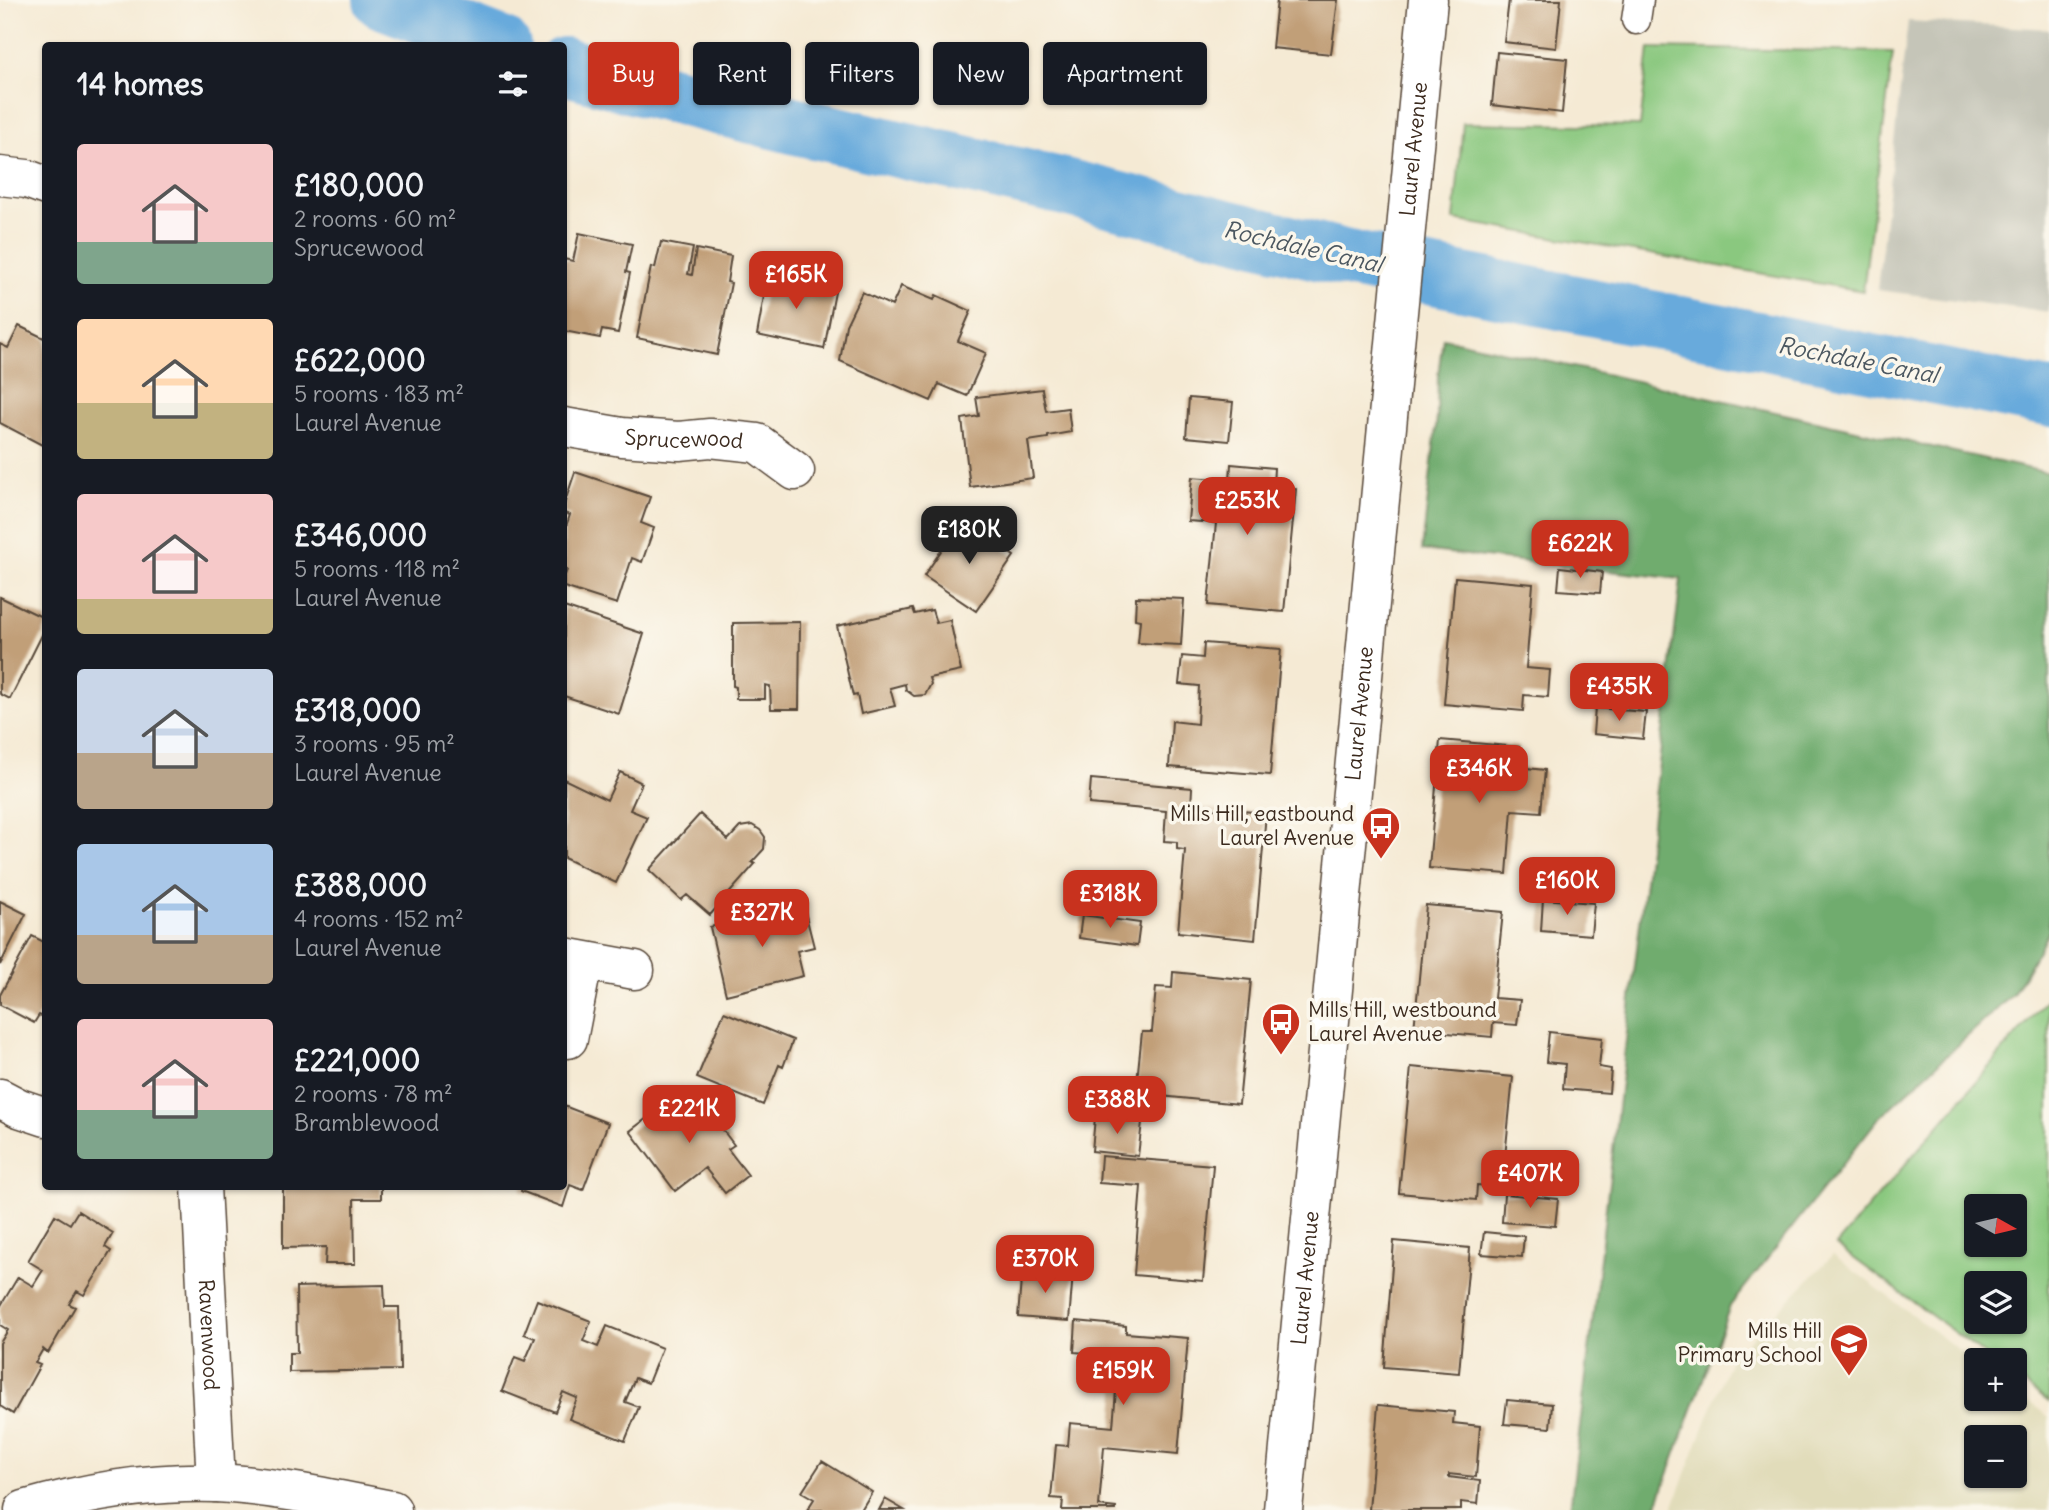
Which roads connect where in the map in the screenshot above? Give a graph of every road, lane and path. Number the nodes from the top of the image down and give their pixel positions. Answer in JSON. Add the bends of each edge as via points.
{"nodes":[{"id":1,"x":1428,"y":0,"type":"edge"},
{"id":2,"x":0,"y":176,"type":"edge"},
{"id":3,"x":42,"y":185,"type":"edge"},
{"id":4,"x":567,"y":428,"type":"edge"},
{"id":5,"x":795,"y":471,"type":"dead end"},
{"id":6,"x":573,"y":959,"type":"edge"},
{"id":7,"x":635,"y":970,"type":"dead end"},
{"id":8,"x":568,"y":1039,"type":"dead end"},
{"id":9,"x":0,"y":1098,"type":"edge"},
{"id":10,"x":42,"y":1115,"type":"edge"},
{"id":11,"x":201,"y":1190,"type":"edge"},
{"id":12,"x":216,"y":1483,"type":"junction"},
{"id":13,"x":24,"y":1510,"type":"edge"},
{"id":14,"x":392,"y":1510,"type":"edge"},
{"id":15,"x":1283,"y":1510,"type":"edge"}],
"edges":[{"from":1,"to":15,"type":"street","name":"Laurel Avenue"},
{"from":2,"to":3,"type":"street"},
{"from":4,"to":5,"type":"street","name":"Sprucewood","via":[[622,437],[757,443]]},
{"from":6,"to":7,"type":"street"},
{"from":6,"to":8,"type":"street"},
{"from":9,"to":10,"type":"street"},
{"from":11,"to":12,"type":"street","name":"Ravenwood"},
{"from":12,"to":13,"type":"street","via":[[157,1484]]},
{"from":12,"to":14,"type":"street"}]}
